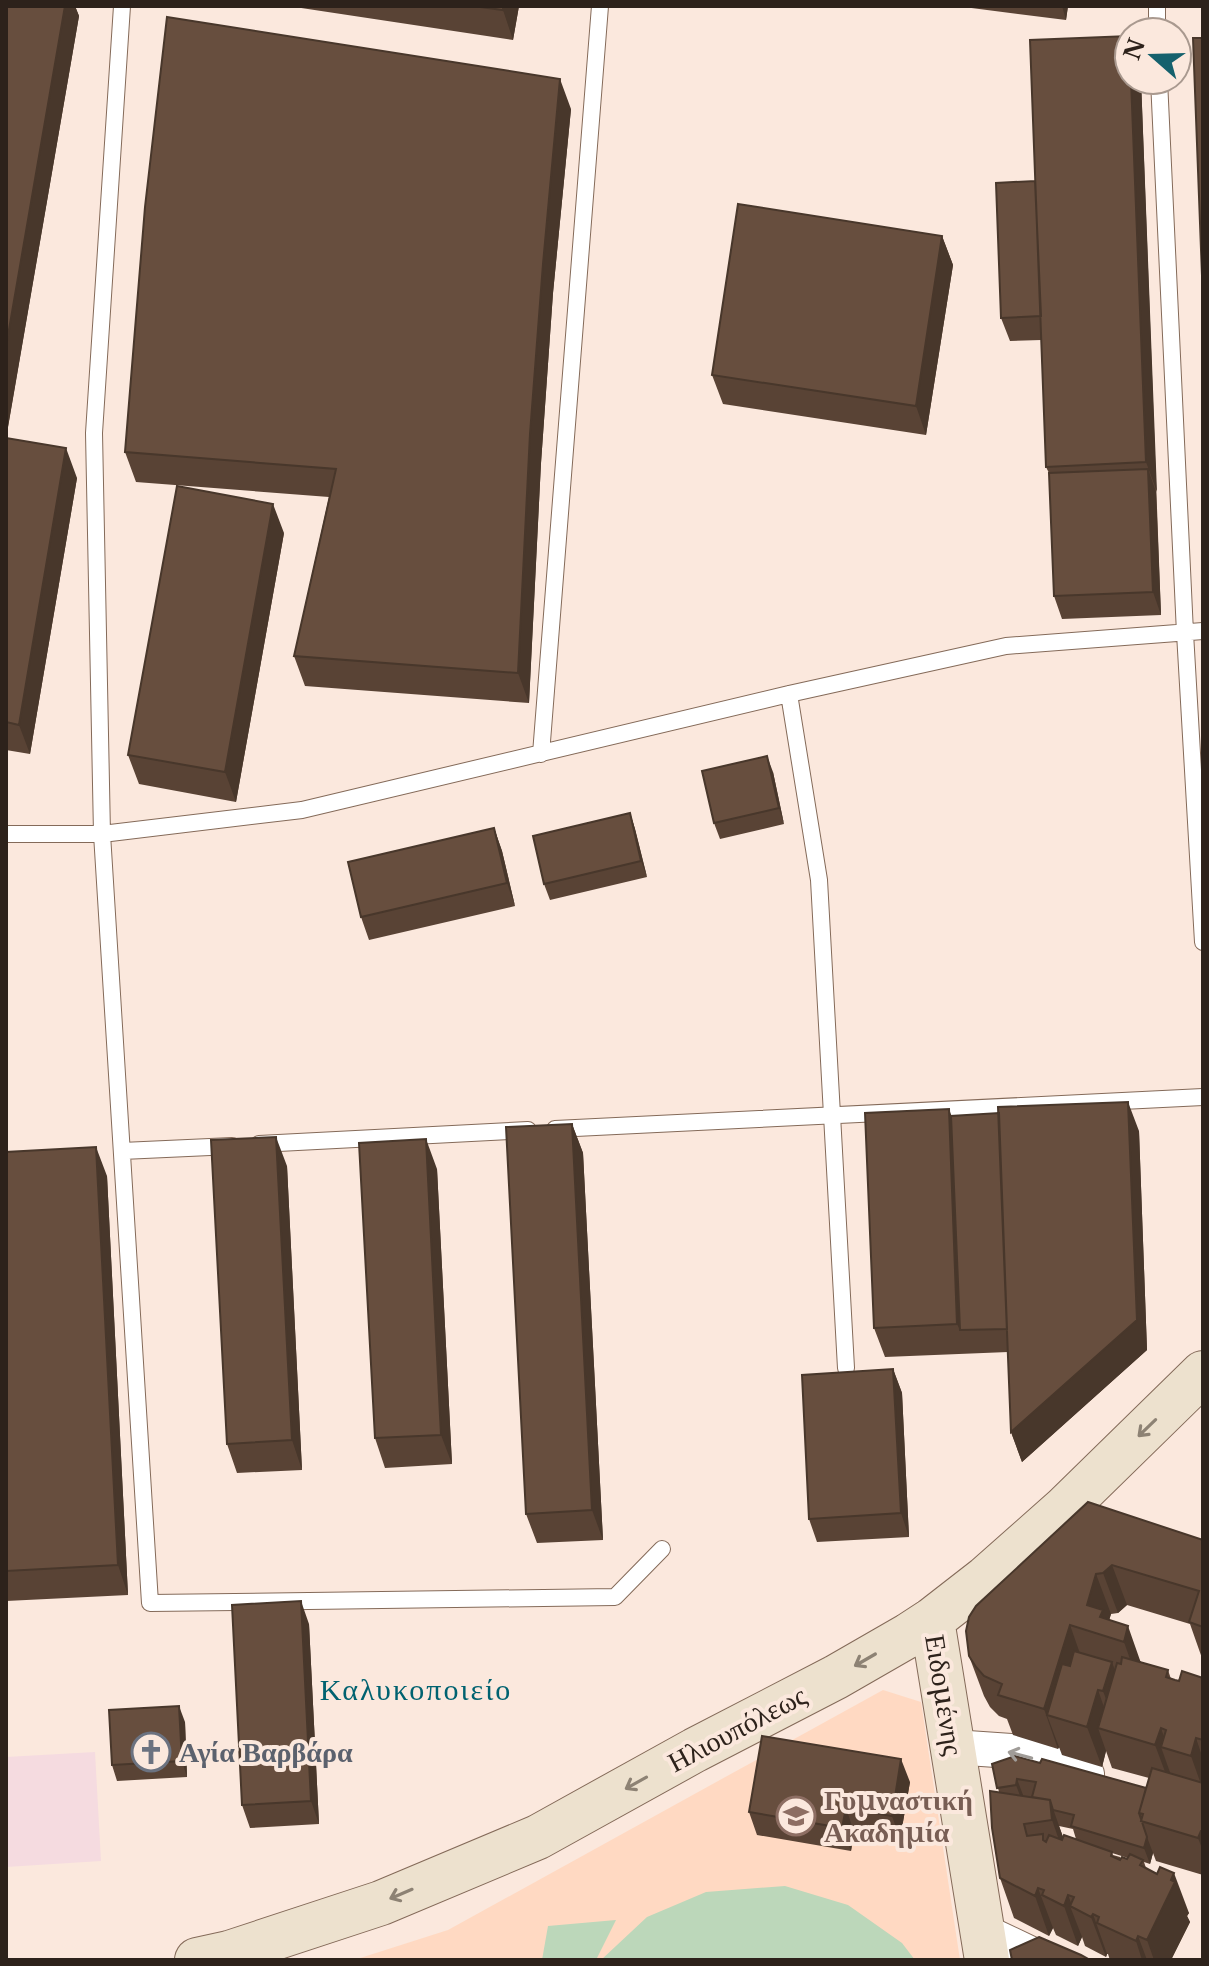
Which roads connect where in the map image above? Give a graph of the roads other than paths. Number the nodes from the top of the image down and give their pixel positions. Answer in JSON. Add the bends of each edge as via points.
{"nodes":[{"id":1,"x":122,"y":6,"type":"edge"},
{"id":2,"x":600,"y":6,"type":"edge"},
{"id":3,"x":1160,"y":96,"type":"edge"},
{"id":4,"x":1203,"y":631,"type":"edge"},
{"id":5,"x":1185,"y":633,"type":"junction"},
{"id":6,"x":789,"y":694,"type":"junction"},
{"id":7,"x":541,"y":754,"type":"junction"},
{"id":8,"x":6,"y":834,"type":"edge"},
{"id":9,"x":102,"y":834,"type":"junction"},
{"id":10,"x":1203,"y":942,"type":"edge"},
{"id":11,"x":1203,"y":1097,"type":"edge"},
{"id":12,"x":832,"y":1114,"type":"junction"},
{"id":13,"x":122,"y":1151,"type":"junction"},
{"id":14,"x":846,"y":1368,"type":"dead end"},
{"id":15,"x":1203,"y":1373,"type":"edge"},
{"id":16,"x":662,"y":1549,"type":"dead end"},
{"id":17,"x":932,"y":1620,"type":"junction"},
{"id":18,"x":953,"y":1747,"type":"junction"},
{"id":19,"x":1112,"y":1781,"type":"edge"},
{"id":20,"x":985,"y":1945,"type":"edge"},
{"id":21,"x":197,"y":1960,"type":"edge"},
{"id":22,"x":1044,"y":1960,"type":"edge"}],
"edges":[{"from":1,"to":9,"type":"lane","via":[[94,433]]},
{"from":2,"to":7,"type":"lane"},
{"from":3,"to":5,"type":"lane"},
{"from":4,"to":5,"type":"lane"},
{"from":5,"to":6,"type":"lane","via":[[1006,646]]},
{"from":5,"to":10,"type":"lane"},
{"from":6,"to":7,"type":"lane"},
{"from":6,"to":12,"type":"lane","via":[[819,880]]},
{"from":7,"to":9,"type":"lane","via":[[302,810]]},
{"from":8,"to":9,"type":"lane"},
{"from":9,"to":13,"type":"lane"},
{"from":11,"to":12,"type":"lane"},
{"from":12,"to":13,"type":"lane"},
{"from":12,"to":14,"type":"lane"},
{"from":13,"to":16,"type":"lane","via":[[150,1603],[615,1597]]},
{"from":15,"to":17,"type":"main road","name":"Ηλιουπόλεως","one_way":true,"via":[[1080,1513]]},
{"from":17,"to":18,"type":"main road","name":"Ειδομένης"},
{"from":17,"to":21,"type":"main road","name":"Ηλιουπόλεως","one_way":true,"via":[[538,1837],[381,1903]]},
{"from":19,"to":18,"type":"street","one_way":true,"via":[[1011,1751]]},
{"from":18,"to":20,"type":"main road","name":"Ειδομένης"},
{"from":20,"to":22,"type":"street"}]}
